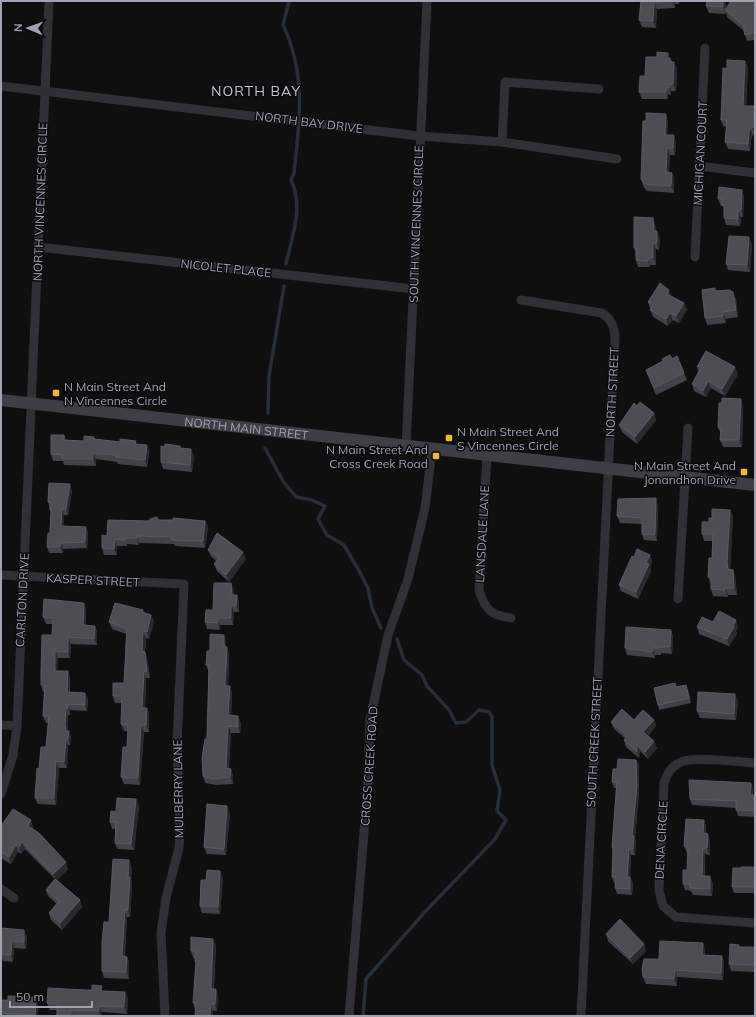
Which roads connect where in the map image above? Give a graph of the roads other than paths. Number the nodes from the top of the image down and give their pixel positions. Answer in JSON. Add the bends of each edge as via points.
{"nodes":[{"id":1,"x":49,"y":1,"type":"edge"},
{"id":2,"x":427,"y":1,"type":"edge"},
{"id":3,"x":705,"y":48,"type":"dead end"},
{"id":4,"x":1,"y":86,"type":"edge"},
{"id":5,"x":599,"y":89,"type":"dead end"},
{"id":6,"x":45,"y":92,"type":"junction"},
{"id":7,"x":419,"y":136,"type":"junction"},
{"id":8,"x":502,"y":142,"type":"junction"},
{"id":9,"x":617,"y":159,"type":"dead end"},
{"id":10,"x":699,"y":166,"type":"junction"},
{"id":11,"x":755,"y":173,"type":"edge"},
{"id":12,"x":38,"y":247,"type":"junction"},
{"id":13,"x":695,"y":257,"type":"dead end"},
{"id":14,"x":414,"y":289,"type":"junction"},
{"id":15,"x":521,"y":300,"type":"dead end"},
{"id":16,"x":1,"y":400,"type":"edge"},
{"id":17,"x":32,"y":404,"type":"junction"},
{"id":18,"x":688,"y":428,"type":"dead end"},
{"id":19,"x":406,"y":447,"type":"junction"},
{"id":20,"x":432,"y":450,"type":"junction"},
{"id":21,"x":487,"y":456,"type":"junction"},
{"id":22,"x":608,"y":468,"type":"junction"},
{"id":23,"x":685,"y":477,"type":"junction"},
{"id":24,"x":755,"y":485,"type":"edge"},
{"id":25,"x":1,"y":575,"type":"edge"},
{"id":26,"x":24,"y":577,"type":"junction"},
{"id":27,"x":184,"y":584,"type":"joint"},
{"id":28,"x":678,"y":599,"type":"dead end"},
{"id":29,"x":511,"y":618,"type":"dead end"},
{"id":30,"x":1,"y":725,"type":"edge"},
{"id":31,"x":17,"y":726,"type":"junction"},
{"id":32,"x":755,"y":763,"type":"edge"},
{"id":33,"x":1,"y":794,"type":"edge"},
{"id":34,"x":1,"y":889,"type":"edge"},
{"id":35,"x":14,"y":898,"type":"dead end"},
{"id":36,"x":755,"y":923,"type":"edge"},
{"id":37,"x":165,"y":1016,"type":"edge"},
{"id":38,"x":349,"y":1016,"type":"edge"},
{"id":39,"x":581,"y":1016,"type":"edge"}],
"edges":[{"from":1,"to":6,"type":"street","name":"NORTH VINCENNES CIRCLE"},
{"from":2,"to":7,"type":"street","name":"SOUTH VINCENNES CIRCLE"},
{"from":3,"to":10,"type":"street","name":"MICHIGAN COURT"},
{"from":4,"to":6,"type":"street","name":"NORTH BAY DRIVE"},
{"from":5,"to":8,"type":"street","via":[[505,82]]},
{"from":6,"to":7,"type":"street","name":"NORTH BAY DRIVE"},
{"from":6,"to":12,"type":"street","name":"NORTH VINCENNES CIRCLE"},
{"from":7,"to":8,"type":"street","name":"NORTH BAY DRIVE"},
{"from":7,"to":14,"type":"street","name":"SOUTH VINCENNES CIRCLE"},
{"from":8,"to":9,"type":"street","name":"NORTH BAY DRIVE"},
{"from":10,"to":11,"type":"street"},
{"from":10,"to":13,"type":"street","name":"MICHIGAN COURT"},
{"from":12,"to":14,"type":"street","name":"NICOLET PLACE"},
{"from":12,"to":17,"type":"street","name":"NORTH VINCENNES CIRCLE"},
{"from":14,"to":19,"type":"street","name":"SOUTH VINCENNES CIRCLE"},
{"from":15,"to":22,"type":"street","name":"NORTH STREET","via":[[602,313],[614,327]]},
{"from":16,"to":17,"type":"main road","name":"NORTH MAIN STREET"},
{"from":17,"to":19,"type":"main road","name":"NORTH MAIN STREET"},
{"from":17,"to":26,"type":"street","name":"CARLTON DRIVE"},
{"from":18,"to":23,"type":"street"},
{"from":19,"to":20,"type":"main road","name":"NORTH MAIN STREET"},
{"from":20,"to":21,"type":"main road","name":"NORTH MAIN STREET"},
{"from":20,"to":38,"type":"street","name":"CROSS CREEK ROAD","via":[[425,508],[408,579],[388,635],[370,720],[367,795]]},
{"from":21,"to":22,"type":"main road","name":"NORTH MAIN STREET"},
{"from":21,"to":29,"type":"street","name":"LANSDALE LANE","via":[[480,590],[489,611]]},
{"from":22,"to":23,"type":"main road","name":"NORTH MAIN STREET"},
{"from":22,"to":39,"type":"street","name":"SOUTH CREEK STREET"},
{"from":23,"to":24,"type":"main road","name":"NORTH MAIN STREET"},
{"from":23,"to":28,"type":"street"},
{"from":25,"to":26,"type":"street","name":"KASPER STREET"},
{"from":26,"to":27,"type":"street","name":"KASPER STREET"},
{"from":26,"to":31,"type":"street","name":"CARLTON DRIVE"},
{"from":27,"to":37,"type":"street","name":"MULBERRY LANE","via":[[177,745],[179,848],[166,898],[161,933]]},
{"from":30,"to":31,"type":"street"},
{"from":31,"to":33,"type":"street","name":"CARLTON DRIVE","via":[[13,755]]},
{"from":32,"to":36,"type":"street","name":"DENA CIRCLE","via":[[693,760],[671,768],[664,783],[659,890],[663,906],[676,917]]},
{"from":34,"to":35,"type":"street"}]}
